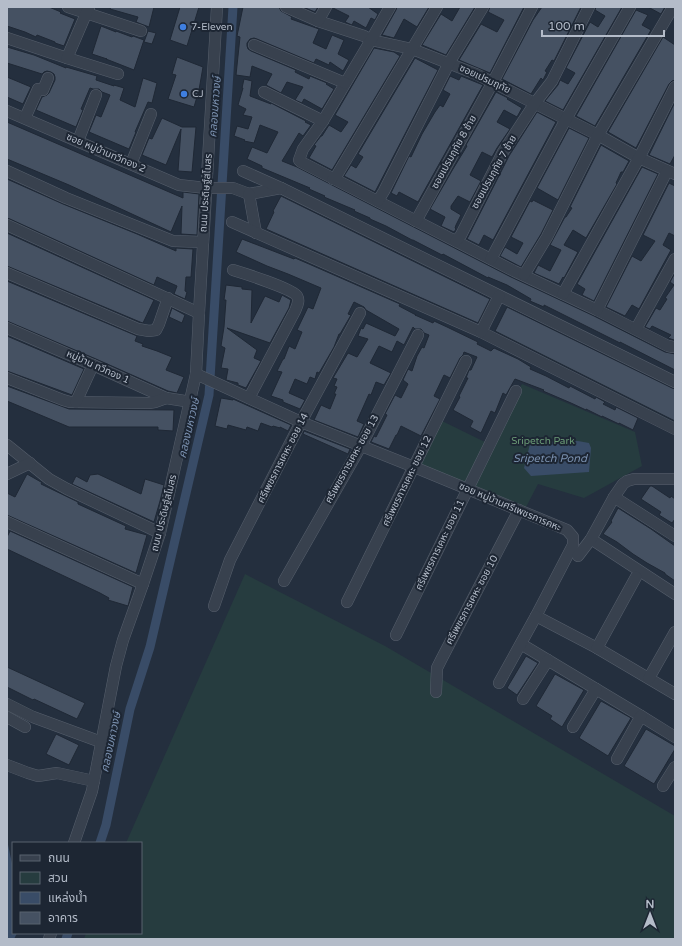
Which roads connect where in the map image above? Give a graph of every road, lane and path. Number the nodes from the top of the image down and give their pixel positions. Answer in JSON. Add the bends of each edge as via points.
{"nodes":[{"id":1,"x":68,"y":7,"type":"edge"},
{"id":2,"x":217,"y":7,"type":"edge"},
{"id":3,"x":286,"y":7,"type":"edge"},
{"id":4,"x":326,"y":7,"type":"edge"},
{"id":5,"x":390,"y":7,"type":"edge"},
{"id":6,"x":437,"y":7,"type":"edge"},
{"id":7,"x":483,"y":7,"type":"edge"},
{"id":8,"x":532,"y":7,"type":"edge"},
{"id":9,"x":589,"y":7,"type":"edge"},
{"id":10,"x":630,"y":7,"type":"edge"},
{"id":11,"x":673,"y":7,"type":"edge"},
{"id":12,"x":88,"y":10,"type":"edge"},
{"id":13,"x":318,"y":21,"type":"junction"},
{"id":14,"x":141,"y":31,"type":"dead end"},
{"id":15,"x":7,"y":38,"type":"edge"},
{"id":16,"x":371,"y":40,"type":"junction"},
{"id":17,"x":254,"y":45,"type":"dead end"},
{"id":18,"x":412,"y":50,"type":"junction"},
{"id":19,"x":67,"y":58,"type":"junction"},
{"id":20,"x":449,"y":63,"type":"junction"},
{"id":21,"x":118,"y":74,"type":"dead end"},
{"id":22,"x":48,"y":78,"type":"dead end"},
{"id":23,"x":493,"y":82,"type":"junction"},
{"id":24,"x":345,"y":83,"type":"junction"},
{"id":25,"x":675,"y":87,"type":"edge"},
{"id":26,"x":264,"y":92,"type":"dead end"},
{"id":27,"x":96,"y":95,"type":"dead end"},
{"id":28,"x":535,"y":103,"type":"junction"},
{"id":29,"x":7,"y":111,"type":"edge"},
{"id":30,"x":151,"y":114,"type":"dead end"},
{"id":31,"x":25,"y":118,"type":"junction"},
{"id":32,"x":566,"y":119,"type":"junction"},
{"id":33,"x":323,"y":121,"type":"junction"},
{"id":34,"x":598,"y":135,"type":"junction"},
{"id":35,"x":78,"y":142,"type":"junction"},
{"id":36,"x":639,"y":158,"type":"junction"},
{"id":37,"x":131,"y":164,"type":"junction"},
{"id":38,"x":7,"y":171,"type":"edge"},
{"id":39,"x":243,"y":171,"type":"dead end"},
{"id":40,"x":673,"y":173,"type":"edge"},
{"id":41,"x":333,"y":179,"type":"junction"},
{"id":42,"x":209,"y":188,"type":"junction"},
{"id":43,"x":281,"y":188,"type":"junction"},
{"id":44,"x":249,"y":194,"type":"junction"},
{"id":45,"x":378,"y":201,"type":"junction"},
{"id":46,"x":416,"y":221,"type":"junction"},
{"id":47,"x":232,"y":222,"type":"dead end"},
{"id":48,"x":7,"y":225,"type":"edge"},
{"id":49,"x":256,"y":233,"type":"junction"},
{"id":50,"x":456,"y":241,"type":"junction"},
{"id":51,"x":203,"y":242,"type":"junction"},
{"id":52,"x":491,"y":259,"type":"junction"},
{"id":53,"x":674,"y":263,"type":"edge"},
{"id":54,"x":233,"y":270,"type":"dead end"},
{"id":55,"x":7,"y":273,"type":"edge"},
{"id":56,"x":524,"y":275,"type":"junction"},
{"id":57,"x":563,"y":294,"type":"junction"},
{"id":58,"x":499,"y":296,"type":"junction"},
{"id":59,"x":168,"y":298,"type":"junction"},
{"id":60,"x":597,"y":310,"type":"junction"},
{"id":61,"x":199,"y":312,"type":"junction"},
{"id":62,"x":360,"y":313,"type":"dead end"},
{"id":63,"x":7,"y":328,"type":"edge"},
{"id":64,"x":636,"y":329,"type":"junction"},
{"id":65,"x":481,"y":332,"type":"junction"},
{"id":66,"x":418,"y":335,"type":"dead end"},
{"id":67,"x":671,"y":346,"type":"edge"},
{"id":68,"x":466,"y":361,"type":"dead end"},
{"id":69,"x":93,"y":365,"type":"junction"},
{"id":70,"x":196,"y":374,"type":"junction"},
{"id":71,"x":7,"y":378,"type":"edge"},
{"id":72,"x":675,"y":382,"type":"edge"},
{"id":73,"x":516,"y":391,"type":"dead end"},
{"id":74,"x":166,"y":398,"type":"junction"},
{"id":75,"x":249,"y":398,"type":"junction"},
{"id":76,"x":76,"y":402,"type":"junction"},
{"id":77,"x":191,"y":402,"type":"junction"},
{"id":78,"x":301,"y":422,"type":"junction"},
{"id":79,"x":675,"y":429,"type":"edge"},
{"id":80,"x":7,"y":445,"type":"edge"},
{"id":81,"x":361,"y":446,"type":"junction"},
{"id":82,"x":30,"y":463,"type":"junction"},
{"id":83,"x":414,"y":467,"type":"junction"},
{"id":84,"x":7,"y":474,"type":"edge"},
{"id":85,"x":675,"y":479,"type":"edge"},
{"id":86,"x":468,"y":489,"type":"junction"},
{"id":87,"x":614,"y":497,"type":"junction"},
{"id":88,"x":519,"y":510,"type":"junction"},
{"id":89,"x":7,"y":522,"type":"edge"},
{"id":90,"x":160,"y":533,"type":"junction"},
{"id":91,"x":675,"y":536,"type":"edge"},
{"id":92,"x":591,"y":539,"type":"junction"},
{"id":93,"x":578,"y":556,"type":"dead end"},
{"id":94,"x":636,"y":577,"type":"dead end"},
{"id":95,"x":284,"y":581,"type":"dead end"},
{"id":96,"x":143,"y":584,"type":"junction"},
{"id":97,"x":675,"y":594,"type":"edge"},
{"id":98,"x":347,"y":602,"type":"dead end"},
{"id":99,"x":214,"y":606,"type":"dead end"},
{"id":100,"x":536,"y":616,"type":"junction"},
{"id":101,"x":675,"y":632,"type":"edge"},
{"id":102,"x":396,"y":635,"type":"dead end"},
{"id":103,"x":521,"y":644,"type":"junction"},
{"id":104,"x":597,"y":648,"type":"junction"},
{"id":105,"x":548,"y":660,"type":"junction"},
{"id":106,"x":649,"y":678,"type":"junction"},
{"id":107,"x":500,"y":683,"type":"dead end"},
{"id":108,"x":596,"y":689,"type":"junction"},
{"id":109,"x":436,"y":692,"type":"dead end"},
{"id":110,"x":675,"y":694,"type":"edge"},
{"id":111,"x":523,"y":699,"type":"dead end"},
{"id":112,"x":7,"y":704,"type":"edge"},
{"id":113,"x":641,"y":716,"type":"junction"},
{"id":114,"x":7,"y":717,"type":"edge"},
{"id":115,"x":25,"y":727,"type":"dead end"},
{"id":116,"x":573,"y":727,"type":"dead end"},
{"id":117,"x":675,"y":737,"type":"edge"},
{"id":118,"x":102,"y":742,"type":"junction"},
{"id":119,"x":617,"y":759,"type":"dead end"},
{"id":120,"x":7,"y":765,"type":"edge"},
{"id":121,"x":675,"y":766,"type":"edge"},
{"id":122,"x":94,"y":781,"type":"junction"},
{"id":123,"x":663,"y":786,"type":"dead end"},
{"id":124,"x":74,"y":842,"type":"edge"}],
"edges":[{"from":1,"to":12,"type":"street"},
{"from":2,"to":42,"type":"street","name":"ถนน ประดิษฐ์สโมสร"},
{"from":3,"to":13,"type":"street","name":"ซอยเปรมฤทัย"},
{"from":4,"to":13,"type":"street"},
{"from":5,"to":16,"type":"street"},
{"from":6,"to":18,"type":"street"},
{"from":7,"to":20,"type":"street"},
{"from":8,"to":23,"type":"street","name":"ซอยเปรมฤทัย 8 ซ้าย"},
{"from":9,"to":28,"type":"street","name":"ซอยเปรมฤทัย 7 ซ้าย","via":[[552,82]]},
{"from":10,"to":32,"type":"street"},
{"from":11,"to":34,"type":"street"},
{"from":12,"to":14,"type":"street"},
{"from":12,"to":19,"type":"street"},
{"from":13,"to":16,"type":"street","name":"ซอยเปรมฤทัย"},
{"from":15,"to":19,"type":"street"},
{"from":16,"to":18,"type":"street","name":"ซอยเปรมฤทัย"},
{"from":16,"to":24,"type":"street"},
{"from":17,"to":24,"type":"street"},
{"from":18,"to":20,"type":"street","name":"ซอยเปรมฤทัย"},
{"from":18,"to":41,"type":"street"},
{"from":19,"to":21,"type":"street"},
{"from":20,"to":23,"type":"street","name":"ซอยเปรมฤทัย"},
{"from":20,"to":45,"type":"street"},
{"from":22,"to":31,"type":"street","via":[[43,90],[38,89]]},
{"from":23,"to":28,"type":"street","name":"ซอยเปรมฤทัย"},
{"from":23,"to":46,"type":"street","name":"ซอยเปรมฤทัย 8 ซ้าย"},
{"from":24,"to":33,"type":"street"},
{"from":25,"to":36,"type":"street"},
{"from":26,"to":33,"type":"street"},
{"from":27,"to":35,"type":"street"},
{"from":28,"to":32,"type":"street","name":"ซอยเปรมฤทัย"},
{"from":28,"to":50,"type":"street","name":"ซอยเปรมฤทัย 7 ซ้าย","via":[[503,152]]},
{"from":29,"to":31,"type":"street","name":"ซอย หมู่บ้านทวีทอง 2"},
{"from":30,"to":37,"type":"street"},
{"from":31,"to":35,"type":"street","name":"ซอย หมู่บ้านทวีทอง 2"},
{"from":32,"to":34,"type":"street","name":"ซอยเปรมฤทัย"},
{"from":32,"to":52,"type":"street"},
{"from":33,"to":41,"type":"street","via":[[303,149],[299,160]]},
{"from":34,"to":36,"type":"street","name":"ซอยเปรมฤทัย"},
{"from":34,"to":56,"type":"street"},
{"from":35,"to":37,"type":"street","name":"ซอย หมู่บ้านทวีทอง 2"},
{"from":36,"to":40,"type":"street","name":"ซอยเปรมฤทัย"},
{"from":36,"to":57,"type":"street"},
{"from":37,"to":42,"type":"street","name":"ซอย หมู่บ้านทวีทอง 2","via":[[179,185]]},
{"from":38,"to":51,"type":"street","via":[[173,241]]},
{"from":39,"to":43,"type":"street"},
{"from":40,"to":60,"type":"street"},
{"from":41,"to":45,"type":"street"},
{"from":42,"to":44,"type":"street","name":"ซอย หมู่บ้านทวีทอง 2","via":[[233,188]]},
{"from":42,"to":51,"type":"street","name":"ถนน ประดิษฐ์สโมสร"},
{"from":43,"to":44,"type":"street"},
{"from":43,"to":58,"type":"street"},
{"from":44,"to":49,"type":"street"},
{"from":45,"to":46,"type":"street"},
{"from":46,"to":50,"type":"street"},
{"from":47,"to":49,"type":"street"},
{"from":48,"to":59,"type":"street"},
{"from":49,"to":65,"type":"street"},
{"from":50,"to":52,"type":"street"},
{"from":51,"to":61,"type":"street","name":"ถนน ประดิษฐ์สโมสร"},
{"from":52,"to":56,"type":"street"},
{"from":53,"to":64,"type":"street"},
{"from":54,"to":75,"type":"street","via":[[285,289],[295,294],[298,302]]},
{"from":55,"to":59,"type":"street","via":[[149,332],[156,330]]},
{"from":56,"to":57,"type":"street"},
{"from":57,"to":60,"type":"street"},
{"from":58,"to":65,"type":"street"},
{"from":58,"to":72,"type":"street"},
{"from":59,"to":61,"type":"street"},
{"from":60,"to":64,"type":"street"},
{"from":61,"to":70,"type":"street","name":"ถนน ประดิษฐ์สโมสร"},
{"from":62,"to":78,"type":"street","name":"ศรีเพชรการเคหะ ซอย 14"},
{"from":63,"to":69,"type":"street","name":"หมู่บ้าน ทวีทอง 1"},
{"from":64,"to":67,"type":"street"},
{"from":65,"to":79,"type":"street"},
{"from":66,"to":81,"type":"street","name":"ศรีเพชรการเคหะ ซอย 13"},
{"from":68,"to":83,"type":"street","name":"ศรีเพชรการเคหะ ซอย 12"},
{"from":69,"to":74,"type":"street","name":"หมู่บ้าน ทวีทอง 1"},
{"from":69,"to":76,"type":"street"},
{"from":70,"to":75,"type":"street","name":"ซอย หมู่บ้านศรีเพชรการคหะ"},
{"from":70,"to":77,"type":"street","name":"ถนน ประดิษฐ์สโมสร"},
{"from":71,"to":76,"type":"street","via":[[63,400]]},
{"from":73,"to":86,"type":"street","name":"ศรีเพชรการเคหะ ซอย 11"},
{"from":74,"to":76,"type":"street","via":[[149,403]]},
{"from":74,"to":77,"type":"street","name":"หมู่บ้าน ทวีทอง 1"},
{"from":75,"to":78,"type":"street","name":"ซอย หมู่บ้านศรีเพชรการคหะ"},
{"from":77,"to":90,"type":"street","name":"ถนน ประดิษฐ์สโมสร"},
{"from":78,"to":81,"type":"street","name":"ซอย หมู่บ้านศรีเพชรการคหะ"},
{"from":78,"to":99,"type":"street","name":"ศรีเพชรการเคหะ ซอย 14","via":[[230,560]]},
{"from":80,"to":82,"type":"street"},
{"from":81,"to":83,"type":"street","name":"ซอย หมู่บ้านศรีเพชรการคหะ"},
{"from":81,"to":95,"type":"street","name":"ศรีเพชรการเคหะ ซอย 13"},
{"from":82,"to":84,"type":"street"},
{"from":82,"to":90,"type":"street","via":[[49,479],[67,489]]},
{"from":83,"to":86,"type":"street","name":"ซอย หมู่บ้านศรีเพชรการคหะ"},
{"from":83,"to":98,"type":"street","name":"ศรีเพชรการเคหะ ซอย 12"},
{"from":85,"to":87,"type":"street","via":[[627,481]]},
{"from":86,"to":88,"type":"street","name":"ซอย หมู่บ้านศรีเพชรการคหะ"},
{"from":86,"to":102,"type":"street","name":"ศรีเพชรการเคหะ ซอย 11"},
{"from":87,"to":91,"type":"street"},
{"from":87,"to":92,"type":"street"},
{"from":88,"to":100,"type":"street","name":"ซอย หมู่บ้านศรีเพชรการคหะ","via":[[567,530],[573,537],[573,545]]},
{"from":88,"to":109,"type":"street","name":"ศรีเพชรการเคหะ ซอย 10","via":[[440,660]]},
{"from":89,"to":96,"type":"street"},
{"from":90,"to":96,"type":"street","name":"ถนน ประดิษฐ์สโมสร"},
{"from":92,"to":93,"type":"street"},
{"from":92,"to":97,"type":"street"},
{"from":94,"to":104,"type":"street"},
{"from":96,"to":118,"type":"street","name":"ถนน ประดิษฐ์สโมสร","via":[[116,666]]},
{"from":100,"to":103,"type":"street","name":"ซอย หมู่บ้านศรีเพชรการคหะ"},
{"from":100,"to":104,"type":"street"},
{"from":101,"to":106,"type":"street"},
{"from":103,"to":105,"type":"street"},
{"from":103,"to":107,"type":"street","name":"ซอย หมู่บ้านศรีเพชรการคหะ"},
{"from":104,"to":106,"type":"street"},
{"from":105,"to":108,"type":"street"},
{"from":105,"to":111,"type":"street"},
{"from":106,"to":110,"type":"street"},
{"from":108,"to":113,"type":"street"},
{"from":108,"to":116,"type":"street"},
{"from":112,"to":118,"type":"street","via":[[33,717]]},
{"from":113,"to":117,"type":"street"},
{"from":113,"to":119,"type":"street"},
{"from":114,"to":115,"type":"street"},
{"from":118,"to":122,"type":"street","name":"ถนน ประดิษฐ์สโมสร"},
{"from":120,"to":122,"type":"street","via":[[38,776],[57,773]]},
{"from":121,"to":123,"type":"street"},
{"from":122,"to":124,"type":"street","name":"ถนน ประดิษฐ์สโมสร"}]}
